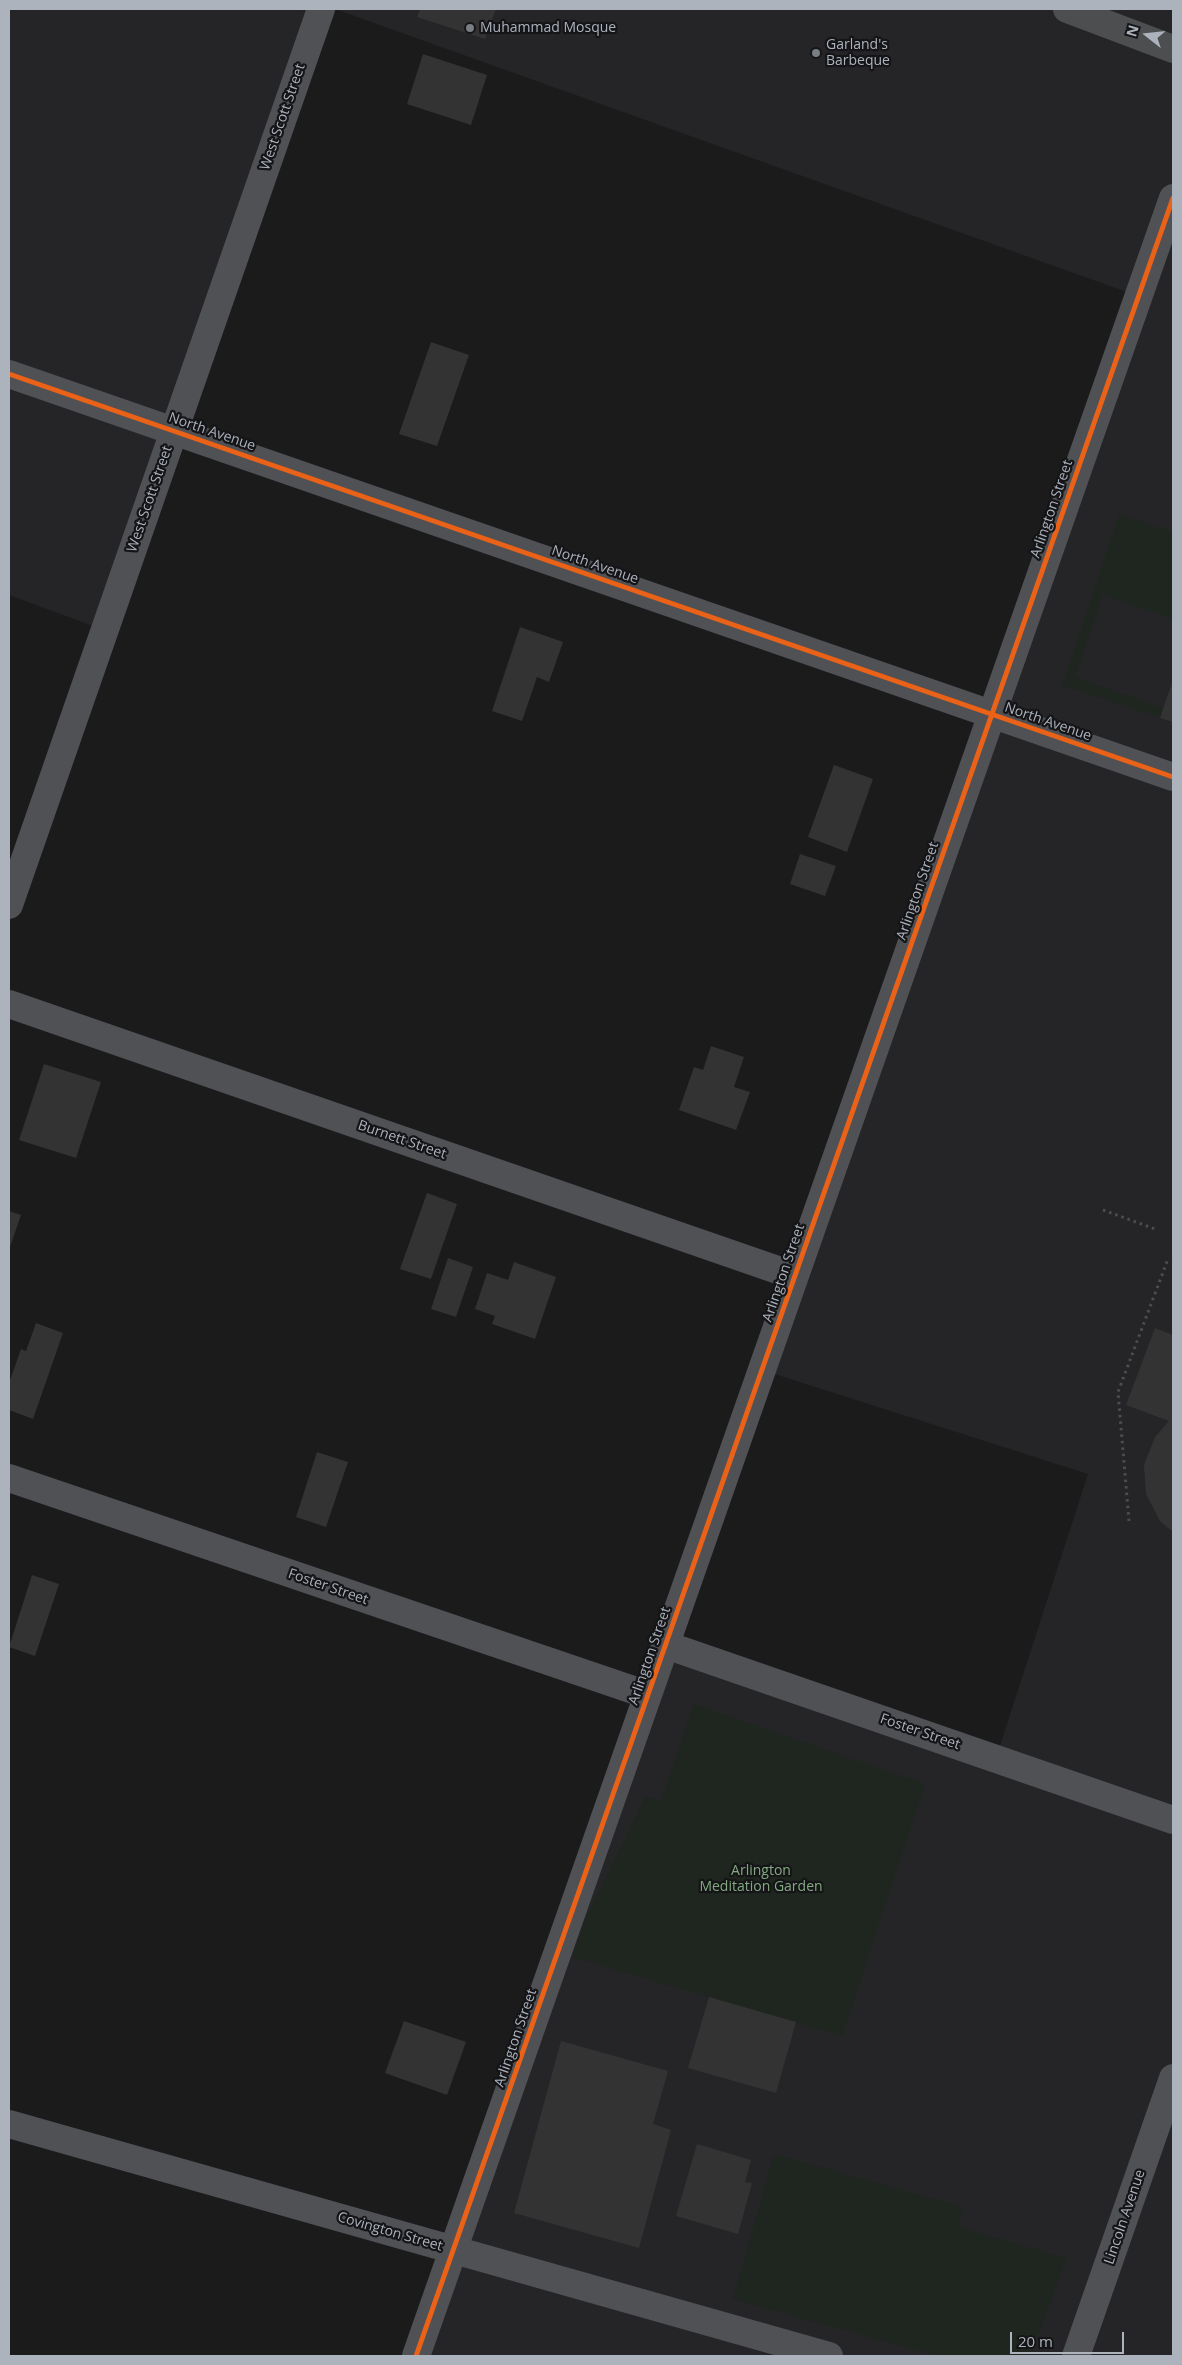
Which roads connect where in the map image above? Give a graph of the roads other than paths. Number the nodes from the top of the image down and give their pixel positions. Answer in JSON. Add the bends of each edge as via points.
{"nodes":[{"id":1,"x":321,"y":9,"type":"edge"},
{"id":2,"x":1067,"y":9,"type":"edge"},
{"id":3,"x":1173,"y":49,"type":"edge"},
{"id":4,"x":1173,"y":198,"type":"edge"},
{"id":5,"x":9,"y":374,"type":"edge"},
{"id":6,"x":174,"y":431,"type":"junction"},
{"id":7,"x":992,"y":714,"type":"junction"},
{"id":8,"x":1173,"y":777,"type":"edge"},
{"id":9,"x":9,"y":904,"type":"edge"},
{"id":10,"x":9,"y":1004,"type":"edge"},
{"id":11,"x":795,"y":1276,"type":"junction"},
{"id":12,"x":9,"y":1478,"type":"edge"},
{"id":13,"x":666,"y":1645,"type":"junction"},
{"id":14,"x":648,"y":1695,"type":"junction"},
{"id":15,"x":1173,"y":1820,"type":"edge"},
{"id":16,"x":1173,"y":2078,"type":"edge"},
{"id":17,"x":9,"y":2124,"type":"edge"},
{"id":18,"x":454,"y":2250,"type":"junction"},
{"id":19,"x":416,"y":2356,"type":"edge"},
{"id":20,"x":829,"y":2356,"type":"edge"},
{"id":21,"x":1076,"y":2356,"type":"edge"}],
"edges":[{"from":1,"to":6,"type":"street","name":"West Scott Street"},
{"from":2,"to":3,"type":"main road"},
{"from":4,"to":7,"type":"street","name":"Arlington Street"},
{"from":5,"to":6,"type":"street","name":"North Avenue"},
{"from":6,"to":7,"type":"street","name":"North Avenue"},
{"from":6,"to":9,"type":"street","name":"West Scott Street"},
{"from":7,"to":8,"type":"street","name":"North Avenue"},
{"from":7,"to":11,"type":"street","name":"Arlington Street"},
{"from":10,"to":11,"type":"street","name":"Burnett Street"},
{"from":11,"to":13,"type":"street","name":"Arlington Street"},
{"from":12,"to":14,"type":"street","name":"Foster Street"},
{"from":13,"to":14,"type":"street","name":"Arlington Street"},
{"from":13,"to":15,"type":"street","name":"Foster Street"},
{"from":14,"to":18,"type":"street","name":"Arlington Street"},
{"from":16,"to":21,"type":"street","name":"Lincoln Avenue"},
{"from":17,"to":18,"type":"street","name":"Covington Street"},
{"from":18,"to":19,"type":"street","name":"Arlington Street"},
{"from":18,"to":20,"type":"street","name":"Covington Street"}]}
